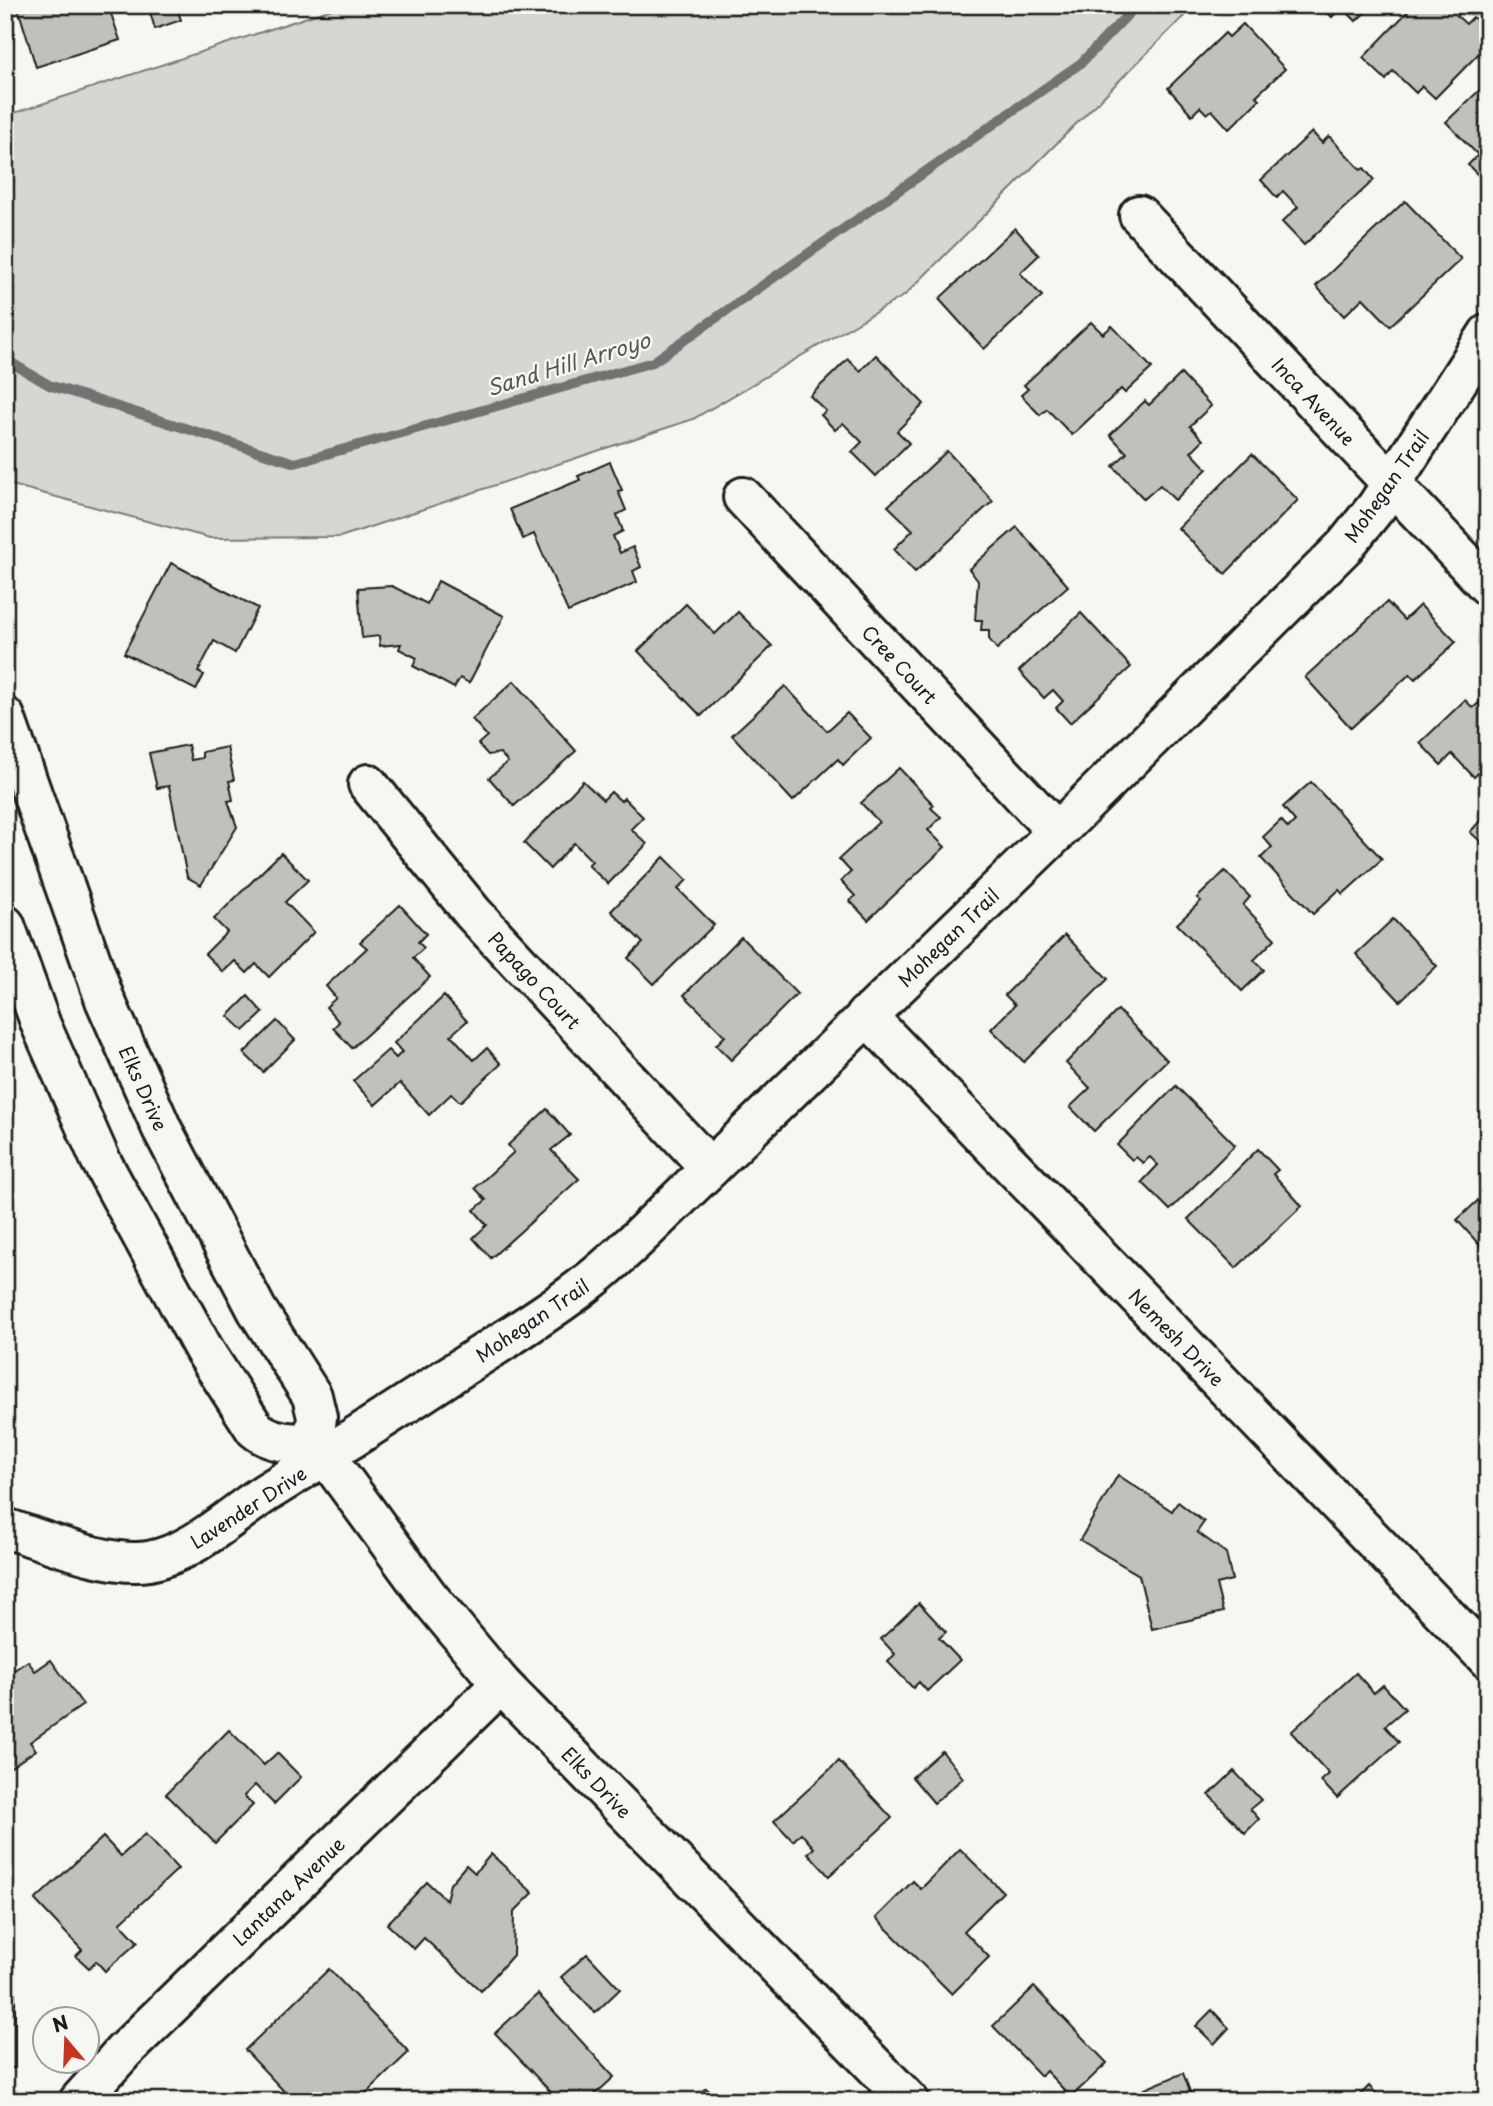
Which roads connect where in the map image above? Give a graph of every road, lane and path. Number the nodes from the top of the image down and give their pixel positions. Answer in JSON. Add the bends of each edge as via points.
{"nodes":[{"id":1,"x":1139,"y":215,"type":"dead end"},
{"id":2,"x":1488,"y":334,"type":"edge"},
{"id":3,"x":1391,"y":484,"type":"junction"},
{"id":4,"x":743,"y":497,"type":"dead end"},
{"id":5,"x":1488,"y":586,"type":"edge"},
{"id":6,"x":5,"y":717,"type":"edge"},
{"id":7,"x":368,"y":785,"type":"dead end"},
{"id":8,"x":1057,"y":832,"type":"junction"},
{"id":9,"x":5,"y":925,"type":"edge"},
{"id":10,"x":866,"y":1015,"type":"junction"},
{"id":11,"x":710,"y":1168,"type":"junction"},
{"id":12,"x":320,"y":1448,"type":"junction"},
{"id":13,"x":5,"y":1528,"type":"edge"},
{"id":14,"x":1488,"y":1659,"type":"edge"},
{"id":15,"x":501,"y":1684,"type":"junction"},
{"id":16,"x":79,"y":2101,"type":"edge"},
{"id":17,"x":909,"y":2101,"type":"edge"}],
"edges":[{"from":1,"to":3,"type":"street","name":"Inca Avenue"},
{"from":2,"to":3,"type":"street","name":"Mohegan Trail"},
{"from":3,"to":5,"type":"street","name":"Inca Avenue"},
{"from":3,"to":8,"type":"street","name":"Mohegan Trail","via":[[1345,547]]},
{"from":4,"to":8,"type":"street","name":"Cree Court"},
{"from":6,"to":12,"type":"street","name":"Elks Drive","via":[[105,1000],[174,1153],[257,1310],[312,1396]]},
{"from":7,"to":11,"type":"street","name":"Papago Court","via":[[473,913]]},
{"from":8,"to":10,"type":"street","name":"Mohegan Trail"},
{"from":9,"to":12,"type":"street","via":[[41,1025],[100,1159],[204,1350],[255,1429],[264,1436]]},
{"from":10,"to":11,"type":"street","name":"Mohegan Trail"},
{"from":10,"to":14,"type":"street","name":"Nemesh Drive"},
{"from":11,"to":12,"type":"street","name":"Mohegan Trail","via":[[587,1283],[529,1324]]},
{"from":12,"to":13,"type":"street","name":"Lavender Drive","via":[[192,1545],[148,1561],[107,1560]]},
{"from":12,"to":15,"type":"street","name":"Elks Drive","via":[[428,1596]]},
{"from":15,"to":16,"type":"street","name":"Lantana Avenue","via":[[124,2051]]},
{"from":15,"to":17,"type":"street","name":"Elks Drive"}]}
